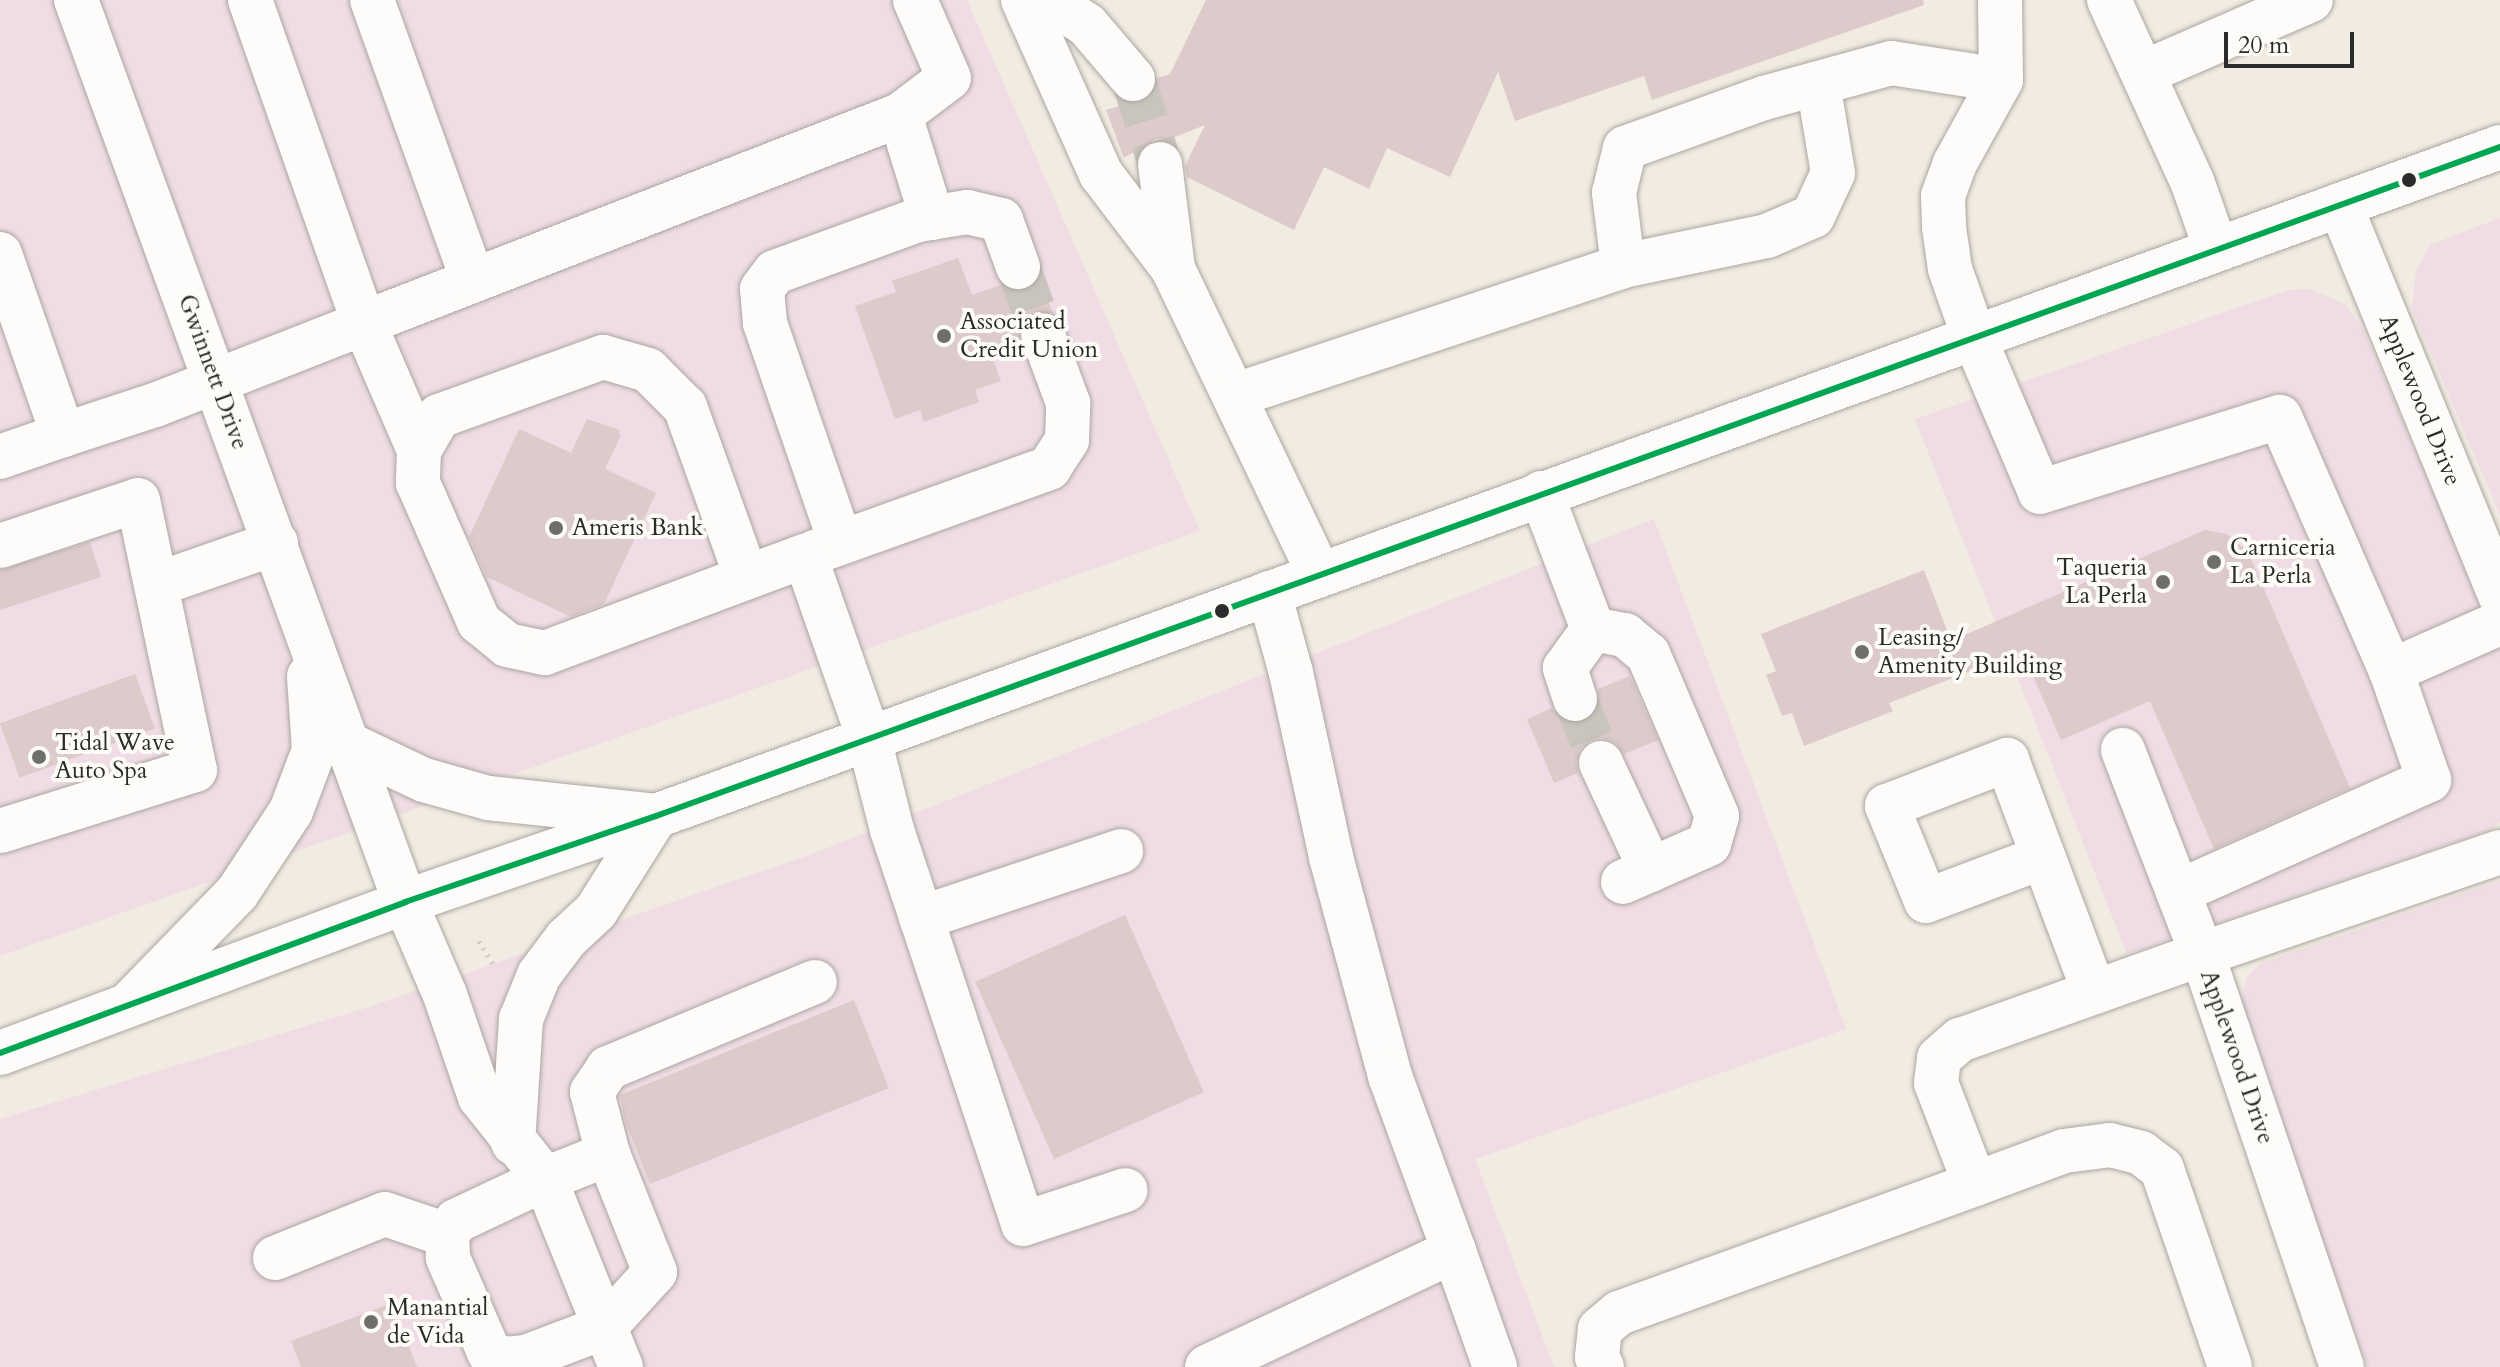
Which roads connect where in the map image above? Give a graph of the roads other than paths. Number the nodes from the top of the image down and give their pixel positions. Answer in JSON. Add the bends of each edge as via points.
{"nodes":[{"id":1,"x":76,"y":0,"type":"edge"},
{"id":2,"x":250,"y":0,"type":"edge"},
{"id":3,"x":372,"y":0,"type":"edge"},
{"id":4,"x":915,"y":0,"type":"edge"},
{"id":5,"x":1023,"y":0,"type":"edge"},
{"id":6,"x":1048,"y":0,"type":"edge"},
{"id":7,"x":2000,"y":0,"type":"edge"},
{"id":8,"x":2109,"y":0,"type":"edge"},
{"id":9,"x":2311,"y":0,"type":"edge"},
{"id":10,"x":2143,"y":73,"type":"junction"},
{"id":11,"x":1133,"y":79,"type":"tunnel mouth"},
{"id":12,"x":2001,"y":80,"type":"junction"},
{"id":13,"x":1818,"y":83,"type":"junction"},
{"id":14,"x":900,"y":115,"type":"junction"},
{"id":15,"x":2500,"y":147,"type":"edge"},
{"id":16,"x":1160,"y":164,"type":"tunnel mouth"},
{"id":17,"x":2340,"y":205,"type":"junction"},
{"id":18,"x":932,"y":218,"type":"junction"},
{"id":19,"x":2216,"y":249,"type":"junction"},
{"id":20,"x":0,"y":254,"type":"edge"},
{"id":21,"x":1623,"y":266,"type":"junction"},
{"id":22,"x":1018,"y":267,"type":"tunnel mouth"},
{"id":23,"x":1173,"y":269,"type":"junction"},
{"id":24,"x":473,"y":280,"type":"junction"},
{"id":25,"x":364,"y":323,"type":"junction"},
{"id":26,"x":1043,"y":335,"type":"tunnel mouth"},
{"id":27,"x":1974,"y":337,"type":"junction"},
{"id":28,"x":216,"y":381,"type":"junction"},
{"id":29,"x":1236,"y":395,"type":"junction"},
{"id":30,"x":63,"y":435,"type":"junction"},
{"id":31,"x":419,"y":450,"type":"junction"},
{"id":32,"x":0,"y":457,"type":"edge"},
{"id":33,"x":1541,"y":493,"type":"junction"},
{"id":34,"x":276,"y":543,"type":"junction"},
{"id":35,"x":0,"y":546,"type":"edge"},
{"id":36,"x":823,"y":548,"type":"junction"},
{"id":37,"x":1319,"y":574,"type":"junction"},
{"id":38,"x":746,"y":576,"type":"junction"},
{"id":39,"x":158,"y":584,"type":"junction"},
{"id":40,"x":1269,"y":593,"type":"junction"},
{"id":41,"x":2500,"y":595,"type":"edge"},
{"id":42,"x":305,"y":621,"type":"junction"},
{"id":43,"x":2500,"y":623,"type":"edge"},
{"id":44,"x":1593,"y":629,"type":"junction"},
{"id":45,"x":2391,"y":671,"type":"junction"},
{"id":46,"x":1575,"y":699,"type":"tunnel mouth"},
{"id":47,"x":869,"y":739,"type":"junction"},
{"id":48,"x":350,"y":745,"type":"junction"},
{"id":49,"x":2123,"y":750,"type":"dead end"},
{"id":50,"x":1601,"y":763,"type":"tunnel mouth"},
{"id":51,"x":656,"y":816,"type":"junction"},
{"id":52,"x":0,"y":831,"type":"edge"},
{"id":53,"x":1121,"y":851,"type":"dead end"},
{"id":54,"x":2500,"y":852,"type":"edge"},
{"id":55,"x":2043,"y":857,"type":"dead end"},
{"id":56,"x":2178,"y":892,"type":"junction"},
{"id":57,"x":405,"y":902,"type":"junction"},
{"id":58,"x":921,"y":918,"type":"junction"},
{"id":59,"x":2202,"y":954,"type":"junction"},
{"id":60,"x":815,"y":982,"type":"dead end"},
{"id":61,"x":2094,"y":992,"type":"junction"},
{"id":62,"x":129,"y":1004,"type":"junction"},
{"id":63,"x":0,"y":1053,"type":"edge"},
{"id":64,"x":513,"y":1143,"type":"junction"},
{"id":65,"x":608,"y":1154,"type":"junction"},
{"id":66,"x":545,"y":1179,"type":"junction"},
{"id":67,"x":1975,"y":1184,"type":"junction"},
{"id":68,"x":1126,"y":1190,"type":"dead end"},
{"id":69,"x":447,"y":1235,"type":"junction"},
{"id":70,"x":1454,"y":1251,"type":"junction"},
{"id":71,"x":275,"y":1258,"type":"dead end"},
{"id":72,"x":605,"y":1327,"type":"junction"},
{"id":73,"x":621,"y":1367,"type":"edge"},
{"id":74,"x":1207,"y":1367,"type":"edge"},
{"id":75,"x":1495,"y":1367,"type":"edge"},
{"id":76,"x":1602,"y":1367,"type":"edge"},
{"id":77,"x":2230,"y":1367,"type":"edge"},
{"id":78,"x":2342,"y":1367,"type":"edge"}],
"edges":[{"from":1,"to":28,"type":"street","name":"Gwinnett Drive"},
{"from":2,"to":25,"type":"street"},
{"from":3,"to":24,"type":"street"},
{"from":4,"to":14,"type":"street","via":[[949,78]]},
{"from":5,"to":23,"type":"street","via":[[1101,174]]},
{"from":6,"to":11,"type":"street","via":[[1087,25]]},
{"from":7,"to":12,"type":"street"},
{"from":8,"to":10,"type":"street"},
{"from":9,"to":10,"type":"street"},
{"from":10,"to":19,"type":"street"},
{"from":12,"to":13,"type":"street","via":[[1891,63]]},
{"from":12,"to":27,"type":"street","via":[[1955,163],[1943,196],[1950,269]]},
{"from":13,"to":21,"type":"street","via":[[1625,148],[1614,193]]},
{"from":13,"to":21,"type":"street","via":[[1833,173],[1813,216],[1767,236]]},
{"from":14,"to":18,"type":"street"},
{"from":14,"to":24,"type":"street"},
{"from":15,"to":17,"type":"street"},
{"from":16,"to":23,"type":"street"},
{"from":17,"to":19,"type":"street"},
{"from":17,"to":41,"type":"street","name":"Applewood Drive"},
{"from":18,"to":22,"type":"street","via":[[967,212],[1001,220]]},
{"from":18,"to":36,"type":"street","via":[[775,272],[762,289],[765,323]]},
{"from":19,"to":27,"type":"street"},
{"from":20,"to":30,"type":"street"},
{"from":21,"to":29,"type":"street"},
{"from":23,"to":29,"type":"street"},
{"from":24,"to":25,"type":"street"},
{"from":25,"to":28,"type":"street"},
{"from":25,"to":31,"type":"street"},
{"from":26,"to":36,"type":"street","via":[[1068,403],[1067,440],[1049,468]]},
{"from":27,"to":33,"type":"street"},
{"from":27,"to":45,"type":"street","via":[[2040,492],[2280,417]]},
{"from":28,"to":30,"type":"street"},
{"from":28,"to":34,"type":"street","name":"Gwinnett Drive"},
{"from":29,"to":37,"type":"street"},
{"from":30,"to":32,"type":"street"},
{"from":31,"to":38,"type":"street","via":[[418,483],[479,622],[507,645],[545,653]]},
{"from":31,"to":38,"type":"street","via":[[439,416],[603,357],[648,370],[685,407]]},
{"from":33,"to":37,"type":"street"},
{"from":33,"to":44,"type":"street"},
{"from":34,"to":39,"type":"street"},
{"from":34,"to":42,"type":"street","name":"Gwinnett Drive"},
{"from":35,"to":39,"type":"street","via":[[138,500]]},
{"from":36,"to":38,"type":"street"},
{"from":36,"to":47,"type":"street"},
{"from":37,"to":40,"type":"street"},
{"from":39,"to":52,"type":"street","via":[[195,770]]},
{"from":40,"to":47,"type":"street"},
{"from":40,"to":70,"type":"street","via":[[1331,857],[1390,1076]]},
{"from":42,"to":48,"type":"street","name":"Gwinnett Drive"},
{"from":42,"to":62,"type":"street","via":[[314,750],[291,811],[237,893]]},
{"from":43,"to":45,"type":"street"},
{"from":44,"to":46,"type":"street","via":[[1565,668]]},
{"from":44,"to":50,"type":"street","via":[[1625,635],[1648,654],[1717,816],[1709,844],[1637,876]]},
{"from":45,"to":56,"type":"street","via":[[2429,780]]},
{"from":47,"to":51,"type":"street"},
{"from":47,"to":58,"type":"street"},
{"from":48,"to":51,"type":"street","via":[[424,780],[488,798]]},
{"from":48,"to":57,"type":"street","name":"Gwinnett Drive"},
{"from":49,"to":56,"type":"street"},
{"from":51,"to":57,"type":"street"},
{"from":51,"to":64,"type":"street","via":[[596,911],[539,975],[521,1019]]},
{"from":53,"to":58,"type":"street"},
{"from":54,"to":59,"type":"street","name":"Applewood Drive"},
{"from":55,"to":61,"type":"street"},
{"from":56,"to":59,"type":"street"},
{"from":57,"to":62,"type":"street"},
{"from":57,"to":64,"type":"street","name":"Gwinnett Drive","via":[[480,1097]]},
{"from":58,"to":68,"type":"street","via":[[1023,1224]]},
{"from":59,"to":61,"type":"street"},
{"from":59,"to":78,"type":"street","name":"Applewood Drive"},
{"from":60,"to":65,"type":"street","via":[[608,1068],[592,1092]]},
{"from":61,"to":67,"type":"street","via":[[1960,1040],[1939,1058],[1936,1083]]},
{"from":62,"to":63,"type":"street"},
{"from":64,"to":66,"type":"street","name":"Gwinnett Drive"},
{"from":65,"to":66,"type":"street"},
{"from":65,"to":72,"type":"street","via":[[655,1272]]},
{"from":66,"to":69,"type":"street","via":[[456,1221]]},
{"from":66,"to":72,"type":"street","name":"Gwinnett Drive"},
{"from":67,"to":76,"type":"street","via":[[1619,1313],[1600,1329],[1597,1357]]},
{"from":67,"to":77,"type":"street","via":[[2064,1151],[2110,1145],[2141,1153],[2162,1169]]},
{"from":69,"to":71,"type":"street","via":[[385,1214]]},
{"from":69,"to":72,"type":"street","via":[[448,1258],[489,1352],[504,1359],[526,1357]]},
{"from":70,"to":74,"type":"street"},
{"from":70,"to":75,"type":"street"},
{"from":72,"to":73,"type":"street","name":"Gwinnett Drive"}]}
